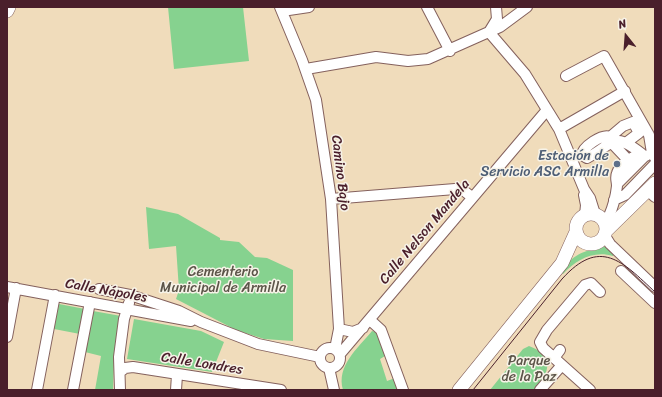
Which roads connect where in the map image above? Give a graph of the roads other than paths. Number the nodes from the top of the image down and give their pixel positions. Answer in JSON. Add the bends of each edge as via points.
{"nodes":[{"id":1,"x":9,"y":7,"type":"edge"},
{"id":2,"x":309,"y":7,"type":"edge"},
{"id":3,"x":427,"y":7,"type":"edge"},
{"id":4,"x":496,"y":7,"type":"edge"},
{"id":5,"x":527,"y":7,"type":"edge"},
{"id":6,"x":281,"y":9,"type":"edge"},
{"id":7,"x":7,"y":11,"type":"edge"},
{"id":8,"x":489,"y":32,"type":"junction"},
{"id":9,"x":450,"y":51,"type":"junction"},
{"id":10,"x":306,"y":69,"type":"junction"},
{"id":11,"x":566,"y":76,"type":"dead end"},
{"id":12,"x":625,"y":91,"type":"junction"},
{"id":13,"x":547,"y":110,"type":"junction"},
{"id":14,"x":559,"y":128,"type":"junction"},
{"id":15,"x":612,"y":140,"type":"junction"},
{"id":16,"x":627,"y":142,"type":"junction"},
{"id":17,"x":650,"y":155,"type":"edge"},
{"id":18,"x":629,"y":161,"type":"junction"},
{"id":19,"x":655,"y":164,"type":"edge"},
{"id":20,"x":617,"y":184,"type":"junction"},
{"id":21,"x":652,"y":190,"type":"edge"},
{"id":22,"x":472,"y":197,"type":"junction"},
{"id":23,"x":330,"y":199,"type":"junction"},
{"id":24,"x":614,"y":200,"type":"junction"},
{"id":25,"x":628,"y":209,"type":"junction"},
{"id":26,"x":598,"y":216,"type":"junction"},
{"id":27,"x":576,"y":232,"type":"junction"},
{"id":28,"x":606,"y":234,"type":"junction"},
{"id":29,"x":588,"y":244,"type":"junction"},
{"id":30,"x":562,"y":263,"type":"junction"},
{"id":31,"x":621,"y":271,"type":"dead end"},
{"id":32,"x":655,"y":287,"type":"edge"},
{"id":33,"x":11,"y":288,"type":"edge"},
{"id":34,"x":99,"y":289,"type":"dead end"},
{"id":35,"x":600,"y":292,"type":"dead end"},
{"id":36,"x":55,"y":295,"type":"junction"},
{"id":37,"x":130,"y":295,"type":"junction"},
{"id":38,"x":90,"y":302,"type":"junction"},
{"id":39,"x":655,"y":303,"type":"edge"},
{"id":40,"x":128,"y":310,"type":"junction"},
{"id":41,"x":201,"y":322,"type":"junction"},
{"id":42,"x":367,"y":324,"type":"junction"},
{"id":43,"x":339,"y":328,"type":"junction"},
{"id":44,"x":7,"y":337,"type":"edge"},
{"id":45,"x":337,"y":351,"type":"junction"},
{"id":46,"x":320,"y":357,"type":"junction"},
{"id":47,"x":562,"y":365,"type":"junction"},
{"id":48,"x":329,"y":368,"type":"junction"},
{"id":49,"x":120,"y":372,"type":"junction"},
{"id":50,"x":177,"y":375,"type":"junction"},
{"id":51,"x":242,"y":387,"type":"edge"},
{"id":52,"x":587,"y":389,"type":"edge"},
{"id":53,"x":37,"y":390,"type":"edge"},
{"id":54,"x":73,"y":390,"type":"edge"},
{"id":55,"x":120,"y":390,"type":"edge"},
{"id":56,"x":176,"y":390,"type":"edge"},
{"id":57,"x":281,"y":390,"type":"edge"},
{"id":58,"x":334,"y":390,"type":"edge"},
{"id":59,"x":403,"y":390,"type":"edge"},
{"id":60,"x":459,"y":390,"type":"edge"},
{"id":61,"x":540,"y":390,"type":"edge"}],
"edges":[{"from":1,"to":7,"type":"main road"},
{"from":2,"to":6,"type":"street"},
{"from":3,"to":9,"type":"street"},
{"from":4,"to":8,"type":"street","via":[[497,19]]},
{"from":5,"to":8,"type":"street"},
{"from":6,"to":10,"type":"street","name":"Camino Bajo"},
{"from":8,"to":9,"type":"street"},
{"from":8,"to":13,"type":"street","via":[[526,74]]},
{"from":9,"to":10,"type":"street","via":[[428,59],[376,57]]},
{"from":10,"to":23,"type":"street","name":"Camino Bajo","via":[[316,100]]},
{"from":11,"to":12,"type":"street","via":[[604,56]]},
{"from":12,"to":14,"type":"street"},
{"from":12,"to":17,"type":"street","via":[[650,135]]},
{"from":13,"to":14,"type":"street"},
{"from":13,"to":22,"type":"street","name":"Calle Nelson Mandela"},
{"from":14,"to":26,"type":"street","via":[[584,188],[586,205]]},
{"from":15,"to":16,"type":"street"},
{"from":15,"to":16,"type":"street","via":[[623,126],[633,122],[639,133]]},
{"from":15,"to":18,"type":"street"},
{"from":16,"to":17,"type":"street"},
{"from":17,"to":18,"type":"street","via":[[633,157]]},
{"from":17,"to":20,"type":"street"},
{"from":18,"to":20,"type":"street","via":[[617,171]]},
{"from":19,"to":24,"type":"street","via":[[625,195]]},
{"from":20,"to":24,"type":"street"},
{"from":21,"to":25,"type":"main road"},
{"from":22,"to":23,"type":"street","via":[[464,191],[455,189]]},
{"from":22,"to":42,"type":"street","name":"Calle Nelson Mandela"},
{"from":23,"to":43,"type":"street","name":"Camino Bajo"},
{"from":24,"to":26,"type":"street"},
{"from":25,"to":26,"type":"main road","via":[[616,215]]},
{"from":25,"to":28,"type":"main road"},
{"from":26,"to":27,"type":"main road","via":[[578,222]]},
{"from":26,"to":28,"type":"main road","via":[[605,222]]},
{"from":27,"to":29,"type":"main road","via":[[580,240]]},
{"from":27,"to":30,"type":"main road"},
{"from":28,"to":29,"type":"main road","via":[[598,243]]},
{"from":28,"to":32,"type":"street","via":[[610,244]]},
{"from":29,"to":30,"type":"main road"},
{"from":30,"to":60,"type":"main road"},
{"from":31,"to":39,"type":"street"},
{"from":33,"to":36,"type":"street","name":"Calle Nápoles"},
{"from":33,"to":44,"type":"street"},
{"from":34,"to":37,"type":"street","name":"Calle Nápoles"},
{"from":35,"to":47,"type":"street","via":[[591,283],[585,285],[561,318],[542,337],[540,342],[543,348],[557,354]]},
{"from":36,"to":38,"type":"street","name":"Calle Nápoles"},
{"from":36,"to":53,"type":"street"},
{"from":37,"to":40,"type":"street"},
{"from":37,"to":41,"type":"street","name":"Calle Nápoles","via":[[179,310]]},
{"from":38,"to":40,"type":"street","name":"Calle Nápoles"},
{"from":38,"to":54,"type":"street"},
{"from":40,"to":41,"type":"street","name":"Calle Nápoles"},
{"from":40,"to":49,"type":"street","via":[[124,319],[119,357]]},
{"from":41,"to":46,"type":"street","name":"Calle Nápoles","via":[[258,344]]},
{"from":42,"to":43,"type":"street","via":[[353,332]]},
{"from":42,"to":45,"type":"street","name":"Calle Nelson Mandela"},
{"from":42,"to":59,"type":"street","via":[[381,330]]},
{"from":43,"to":45,"type":"street","name":"Camino Bajo"},
{"from":45,"to":46,"type":"street","via":[[325,349]]},
{"from":45,"to":48,"type":"street","via":[[339,364]]},
{"from":46,"to":48,"type":"street","via":[[322,364]]},
{"from":47,"to":52,"type":"street"},
{"from":47,"to":61,"type":"street"},
{"from":48,"to":58,"type":"street"},
{"from":49,"to":50,"type":"street","name":"Calle Londres","via":[[133,367]]},
{"from":49,"to":55,"type":"street"},
{"from":50,"to":51,"type":"street","name":"Calle Londres"},
{"from":50,"to":56,"type":"street"},
{"from":51,"to":57,"type":"street","name":"Calle Londres"}]}
